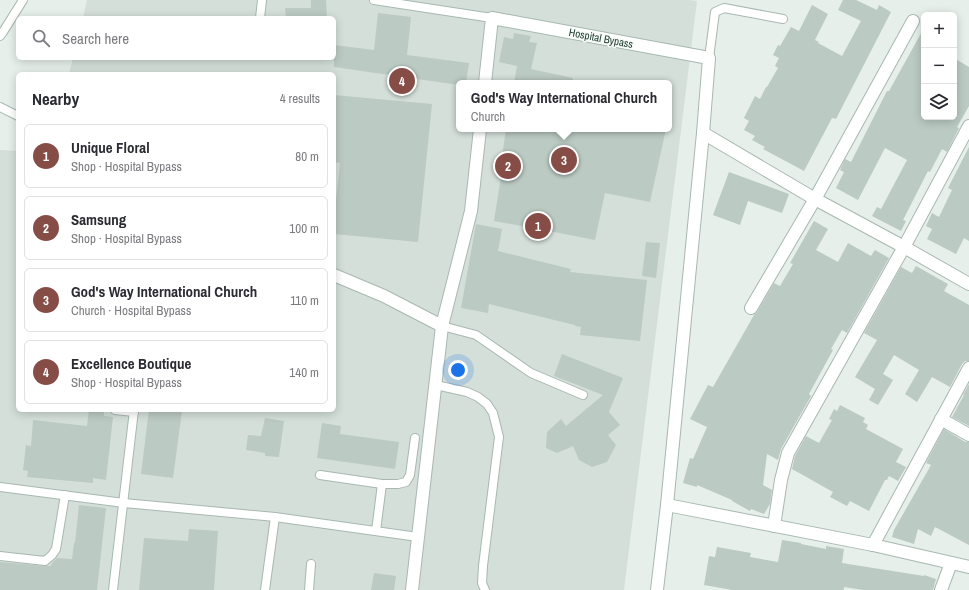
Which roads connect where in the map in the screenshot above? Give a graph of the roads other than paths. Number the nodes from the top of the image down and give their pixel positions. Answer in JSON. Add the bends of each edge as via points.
{"nodes":[{"id":1,"x":24,"y":0,"type":"edge"},
{"id":2,"x":262,"y":0,"type":"edge"},
{"id":3,"x":374,"y":0,"type":"edge"},
{"id":4,"x":260,"y":16,"type":"edge"},
{"id":5,"x":492,"y":18,"type":"junction"},
{"id":6,"x":783,"y":19,"type":"dead end"},
{"id":7,"x":913,"y":21,"type":"dead end"},
{"id":8,"x":0,"y":36,"type":"edge"},
{"id":9,"x":709,"y":58,"type":"junction"},
{"id":10,"x":485,"y":80,"type":"edge"},
{"id":11,"x":0,"y":107,"type":"edge"},
{"id":12,"x":16,"y":115,"type":"edge"},
{"id":13,"x":969,"y":126,"type":"edge"},
{"id":14,"x":480,"y":132,"type":"edge"},
{"id":15,"x":703,"y":133,"type":"junction"},
{"id":16,"x":815,"y":199,"type":"junction"},
{"id":17,"x":904,"y":247,"type":"junction"},
{"id":18,"x":336,"y":276,"type":"edge"},
{"id":19,"x":969,"y":284,"type":"edge"},
{"id":20,"x":751,"y":308,"type":"dead end"},
{"id":21,"x":442,"y":326,"type":"junction"},
{"id":22,"x":969,"y":368,"type":"edge"},
{"id":23,"x":436,"y":385,"type":"junction"},
{"id":24,"x":583,"y":395,"type":"dead end"},
{"id":25,"x":134,"y":412,"type":"edge"},
{"id":26,"x":941,"y":419,"type":"junction"},
{"id":27,"x":969,"y":435,"type":"edge"},
{"id":28,"x":415,"y":438,"type":"dead end"},
{"id":29,"x":412,"y":462,"type":"junction"},
{"id":30,"x":427,"y":464,"type":"junction"},
{"id":31,"x":320,"y":475,"type":"dead end"},
{"id":32,"x":382,"y":484,"type":"junction"},
{"id":33,"x":0,"y":486,"type":"edge"},
{"id":34,"x":65,"y":496,"type":"junction"},
{"id":35,"x":124,"y":503,"type":"junction"},
{"id":36,"x":667,"y":505,"type":"junction"},
{"id":37,"x":275,"y":517,"type":"junction"},
{"id":38,"x":774,"y":526,"type":"junction"},
{"id":39,"x":376,"y":531,"type":"junction"},
{"id":40,"x":418,"y":537,"type":"junction"},
{"id":41,"x":874,"y":545,"type":"junction"},
{"id":42,"x":0,"y":556,"type":"edge"},
{"id":43,"x":950,"y":563,"type":"junction"},
{"id":44,"x":311,"y":564,"type":"dead end"},
{"id":45,"x":969,"y":567,"type":"edge"},
{"id":46,"x":113,"y":590,"type":"edge"},
{"id":47,"x":265,"y":590,"type":"edge"},
{"id":48,"x":308,"y":590,"type":"edge"},
{"id":49,"x":412,"y":590,"type":"edge"},
{"id":50,"x":485,"y":590,"type":"edge"},
{"id":51,"x":656,"y":590,"type":"edge"},
{"id":52,"x":941,"y":590,"type":"edge"}],
"edges":[{"from":1,"to":8,"type":"lane"},
{"from":2,"to":4,"type":"lane"},
{"from":3,"to":5,"type":"lane","name":"Hospital Bypass"},
{"from":5,"to":9,"type":"street","name":"Hospital Bypass"},
{"from":5,"to":10,"type":"street"},
{"from":6,"to":9,"type":"lane","via":[[724,8],[715,12]]},
{"from":7,"to":16,"type":"street"},
{"from":9,"to":15,"type":"street"},
{"from":11,"to":12,"type":"lane"},
{"from":13,"to":17,"type":"street"},
{"from":14,"to":21,"type":"street","via":[[471,211]]},
{"from":15,"to":16,"type":"street"},
{"from":15,"to":36,"type":"street"},
{"from":16,"to":17,"type":"street"},
{"from":16,"to":20,"type":"street"},
{"from":17,"to":19,"type":"street"},
{"from":17,"to":38,"type":"street","via":[[788,453]]},
{"from":18,"to":21,"type":"street","via":[[384,296]]},
{"from":21,"to":23,"type":"street"},
{"from":21,"to":24,"type":"lane","via":[[476,335],[532,373]]},
{"from":22,"to":26,"type":"street"},
{"from":23,"to":30,"type":"street"},
{"from":23,"to":50,"type":"lane","via":[[468,392],[478,397],[493,413],[496,425],[498,437],[483,566],[482,583]]},
{"from":25,"to":35,"type":"lane"},
{"from":26,"to":27,"type":"street"},
{"from":26,"to":41,"type":"street"},
{"from":28,"to":29,"type":"lane"},
{"from":29,"to":30,"type":"lane"},
{"from":29,"to":32,"type":"lane","via":[[410,476],[406,482]]},
{"from":30,"to":40,"type":"street"},
{"from":31,"to":32,"type":"lane"},
{"from":32,"to":39,"type":"lane"},
{"from":33,"to":34,"type":"lane"},
{"from":34,"to":35,"type":"lane"},
{"from":34,"to":42,"type":"lane","via":[[56,549],[52,555],[45,561]]},
{"from":35,"to":37,"type":"lane"},
{"from":35,"to":46,"type":"lane"},
{"from":36,"to":38,"type":"street"},
{"from":36,"to":51,"type":"street"},
{"from":37,"to":39,"type":"lane"},
{"from":37,"to":47,"type":"lane"},
{"from":38,"to":41,"type":"street"},
{"from":39,"to":40,"type":"lane"},
{"from":40,"to":49,"type":"street"},
{"from":41,"to":43,"type":"street"},
{"from":43,"to":45,"type":"street"},
{"from":43,"to":52,"type":"street"},
{"from":44,"to":48,"type":"lane"}]}
